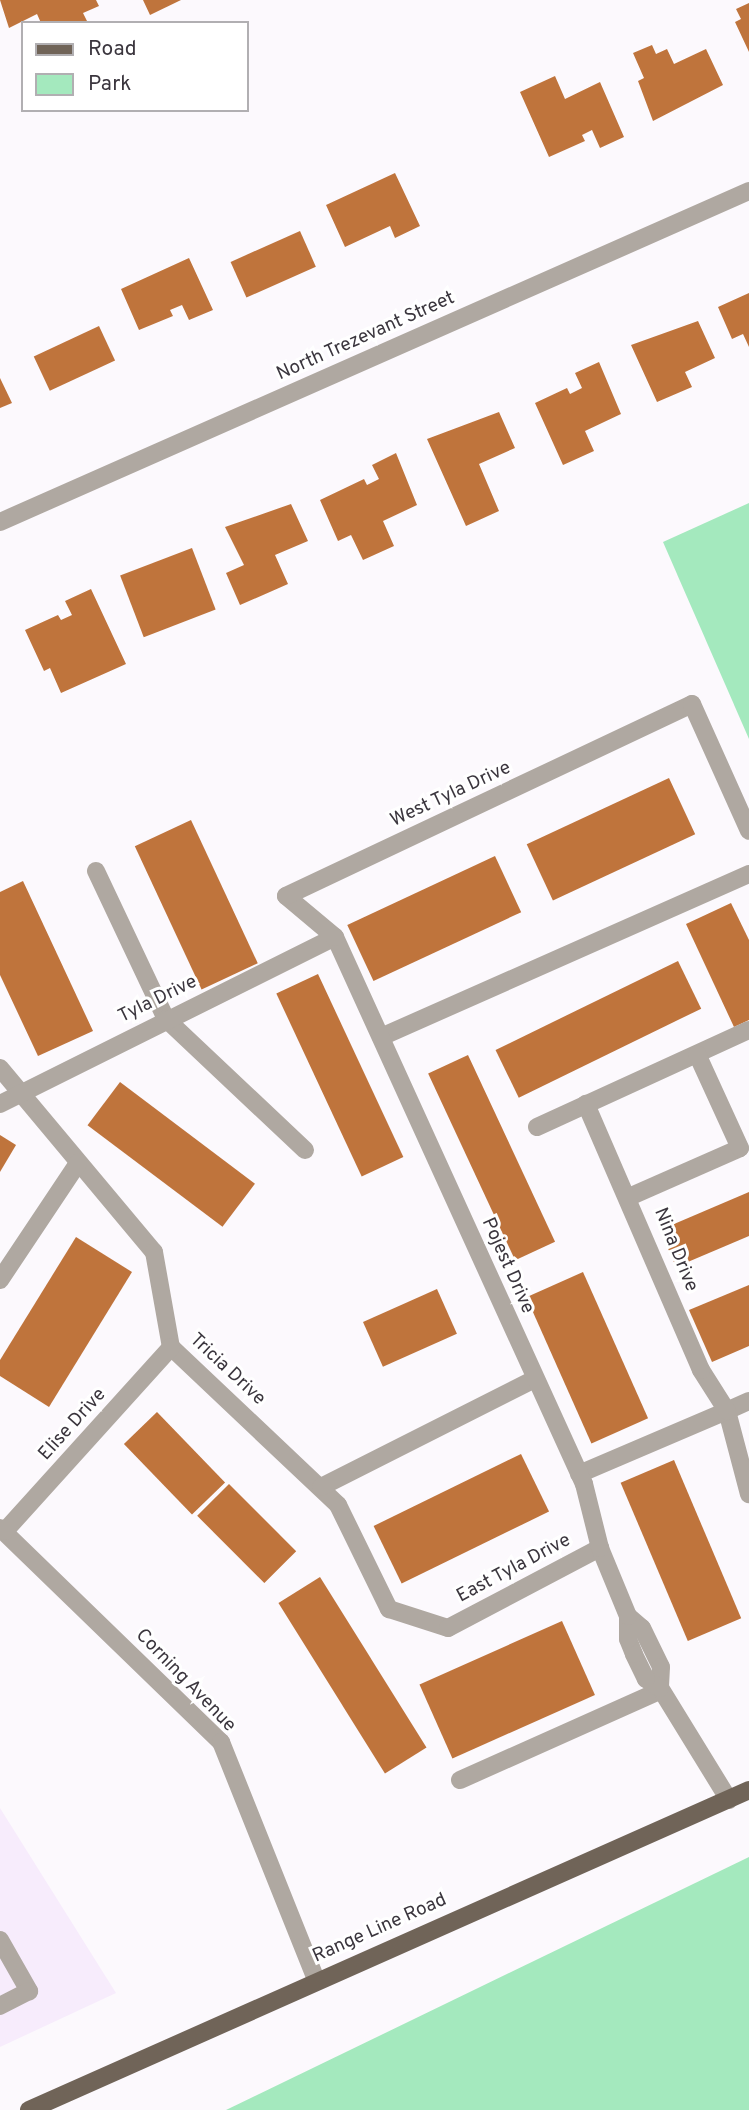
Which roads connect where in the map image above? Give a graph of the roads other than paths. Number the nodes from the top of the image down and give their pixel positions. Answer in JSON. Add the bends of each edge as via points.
{"nodes":[{"id":1,"x":749,"y":191,"type":"edge"},
{"id":2,"x":0,"y":522,"type":"edge"},
{"id":3,"x":749,"y":831,"type":"edge"},
{"id":4,"x":96,"y":871,"type":"dead end"},
{"id":5,"x":749,"y":874,"type":"edge"},
{"id":6,"x":335,"y":936,"type":"junction"},
{"id":7,"x":166,"y":1019,"type":"junction"},
{"id":8,"x":749,"y":1030,"type":"edge"},
{"id":9,"x":381,"y":1037,"type":"junction"},
{"id":10,"x":697,"y":1054,"type":"junction"},
{"id":11,"x":0,"y":1068,"type":"edge"},
{"id":12,"x":17,"y":1092,"type":"junction"},
{"id":13,"x":0,"y":1104,"type":"edge"},
{"id":14,"x":586,"y":1104,"type":"junction"},
{"id":15,"x":537,"y":1127,"type":"dead end"},
{"id":16,"x":305,"y":1150,"type":"dead end"},
{"id":17,"x":78,"y":1163,"type":"junction"},
{"id":18,"x":629,"y":1197,"type":"junction"},
{"id":19,"x":0,"y":1280,"type":"edge"},
{"id":20,"x":171,"y":1347,"type":"junction"},
{"id":21,"x":535,"y":1379,"type":"junction"},
{"id":22,"x":749,"y":1401,"type":"edge"},
{"id":23,"x":727,"y":1410,"type":"junction"},
{"id":24,"x":579,"y":1474,"type":"junction"},
{"id":25,"x":321,"y":1487,"type":"junction"},
{"id":26,"x":749,"y":1494,"type":"edge"},
{"id":27,"x":3,"y":1529,"type":"edge"},
{"id":28,"x":600,"y":1548,"type":"junction"},
{"id":29,"x":448,"y":1628,"type":"joint"},
{"id":30,"x":661,"y":1689,"type":"junction"},
{"id":31,"x":460,"y":1780,"type":"dead end"},
{"id":32,"x":749,"y":1790,"type":"edge"},
{"id":33,"x":729,"y":1800,"type":"junction"},
{"id":34,"x":0,"y":1940,"type":"edge"},
{"id":35,"x":316,"y":1979,"type":"junction"},
{"id":36,"x":0,"y":2006,"type":"edge"},
{"id":37,"x":29,"y":2110,"type":"edge"}],
"edges":[{"from":1,"to":2,"type":"street","name":"North Trezevant Street"},
{"from":3,"to":6,"type":"street","name":"West Tyla Drive","via":[[692,704],[286,896]]},
{"from":4,"to":7,"type":"street"},
{"from":5,"to":9,"type":"street"},
{"from":6,"to":7,"type":"street","name":"Tyla Drive"},
{"from":6,"to":9,"type":"street","name":"Pojest Drive"},
{"from":7,"to":12,"type":"street","name":"Tyla Drive"},
{"from":7,"to":16,"type":"street"},
{"from":8,"to":10,"type":"street"},
{"from":9,"to":21,"type":"street","name":"Pojest Drive"},
{"from":10,"to":14,"type":"street"},
{"from":10,"to":18,"type":"street","via":[[740,1148]]},
{"from":11,"to":12,"type":"street","name":"Tricia Drive"},
{"from":12,"to":13,"type":"street","name":"Tyla Drive"},
{"from":12,"to":17,"type":"street","name":"Tricia Drive"},
{"from":14,"to":15,"type":"street"},
{"from":14,"to":18,"type":"street","name":"Nina Drive"},
{"from":17,"to":19,"type":"street"},
{"from":17,"to":20,"type":"street","name":"Tricia Drive","via":[[154,1252]]},
{"from":18,"to":23,"type":"street","name":"Nina Drive","via":[[701,1370]]},
{"from":20,"to":25,"type":"street","name":"Tricia Drive"},
{"from":20,"to":27,"type":"street","name":"Elise Drive"},
{"from":21,"to":24,"type":"street","name":"Pojest Drive"},
{"from":21,"to":25,"type":"street"},
{"from":22,"to":23,"type":"street"},
{"from":23,"to":24,"type":"street"},
{"from":23,"to":26,"type":"street","name":"Nina Drive"},
{"from":24,"to":28,"type":"street","name":"Pojest Drive"},
{"from":25,"to":29,"type":"street","name":"Tricia Drive","via":[[338,1505],[389,1609]]},
{"from":27,"to":35,"type":"street","name":"Corning Avenue","via":[[221,1742]]},
{"from":28,"to":29,"type":"street","name":"East Tyla Drive"},
{"from":28,"to":30,"type":"street","name":"Pojest Drive","via":[[628,1616],[628,1639],[634,1654],[646,1679]]},
{"from":30,"to":31,"type":"street"},
{"from":30,"to":33,"type":"street","name":"Pojest Drive"},
{"from":32,"to":33,"type":"main road","name":"Range Line Road"},
{"from":33,"to":35,"type":"main road","name":"Range Line Road"},
{"from":34,"to":36,"type":"street","via":[[29,1991]]},
{"from":35,"to":37,"type":"main road","name":"Range Line Road"}]}
